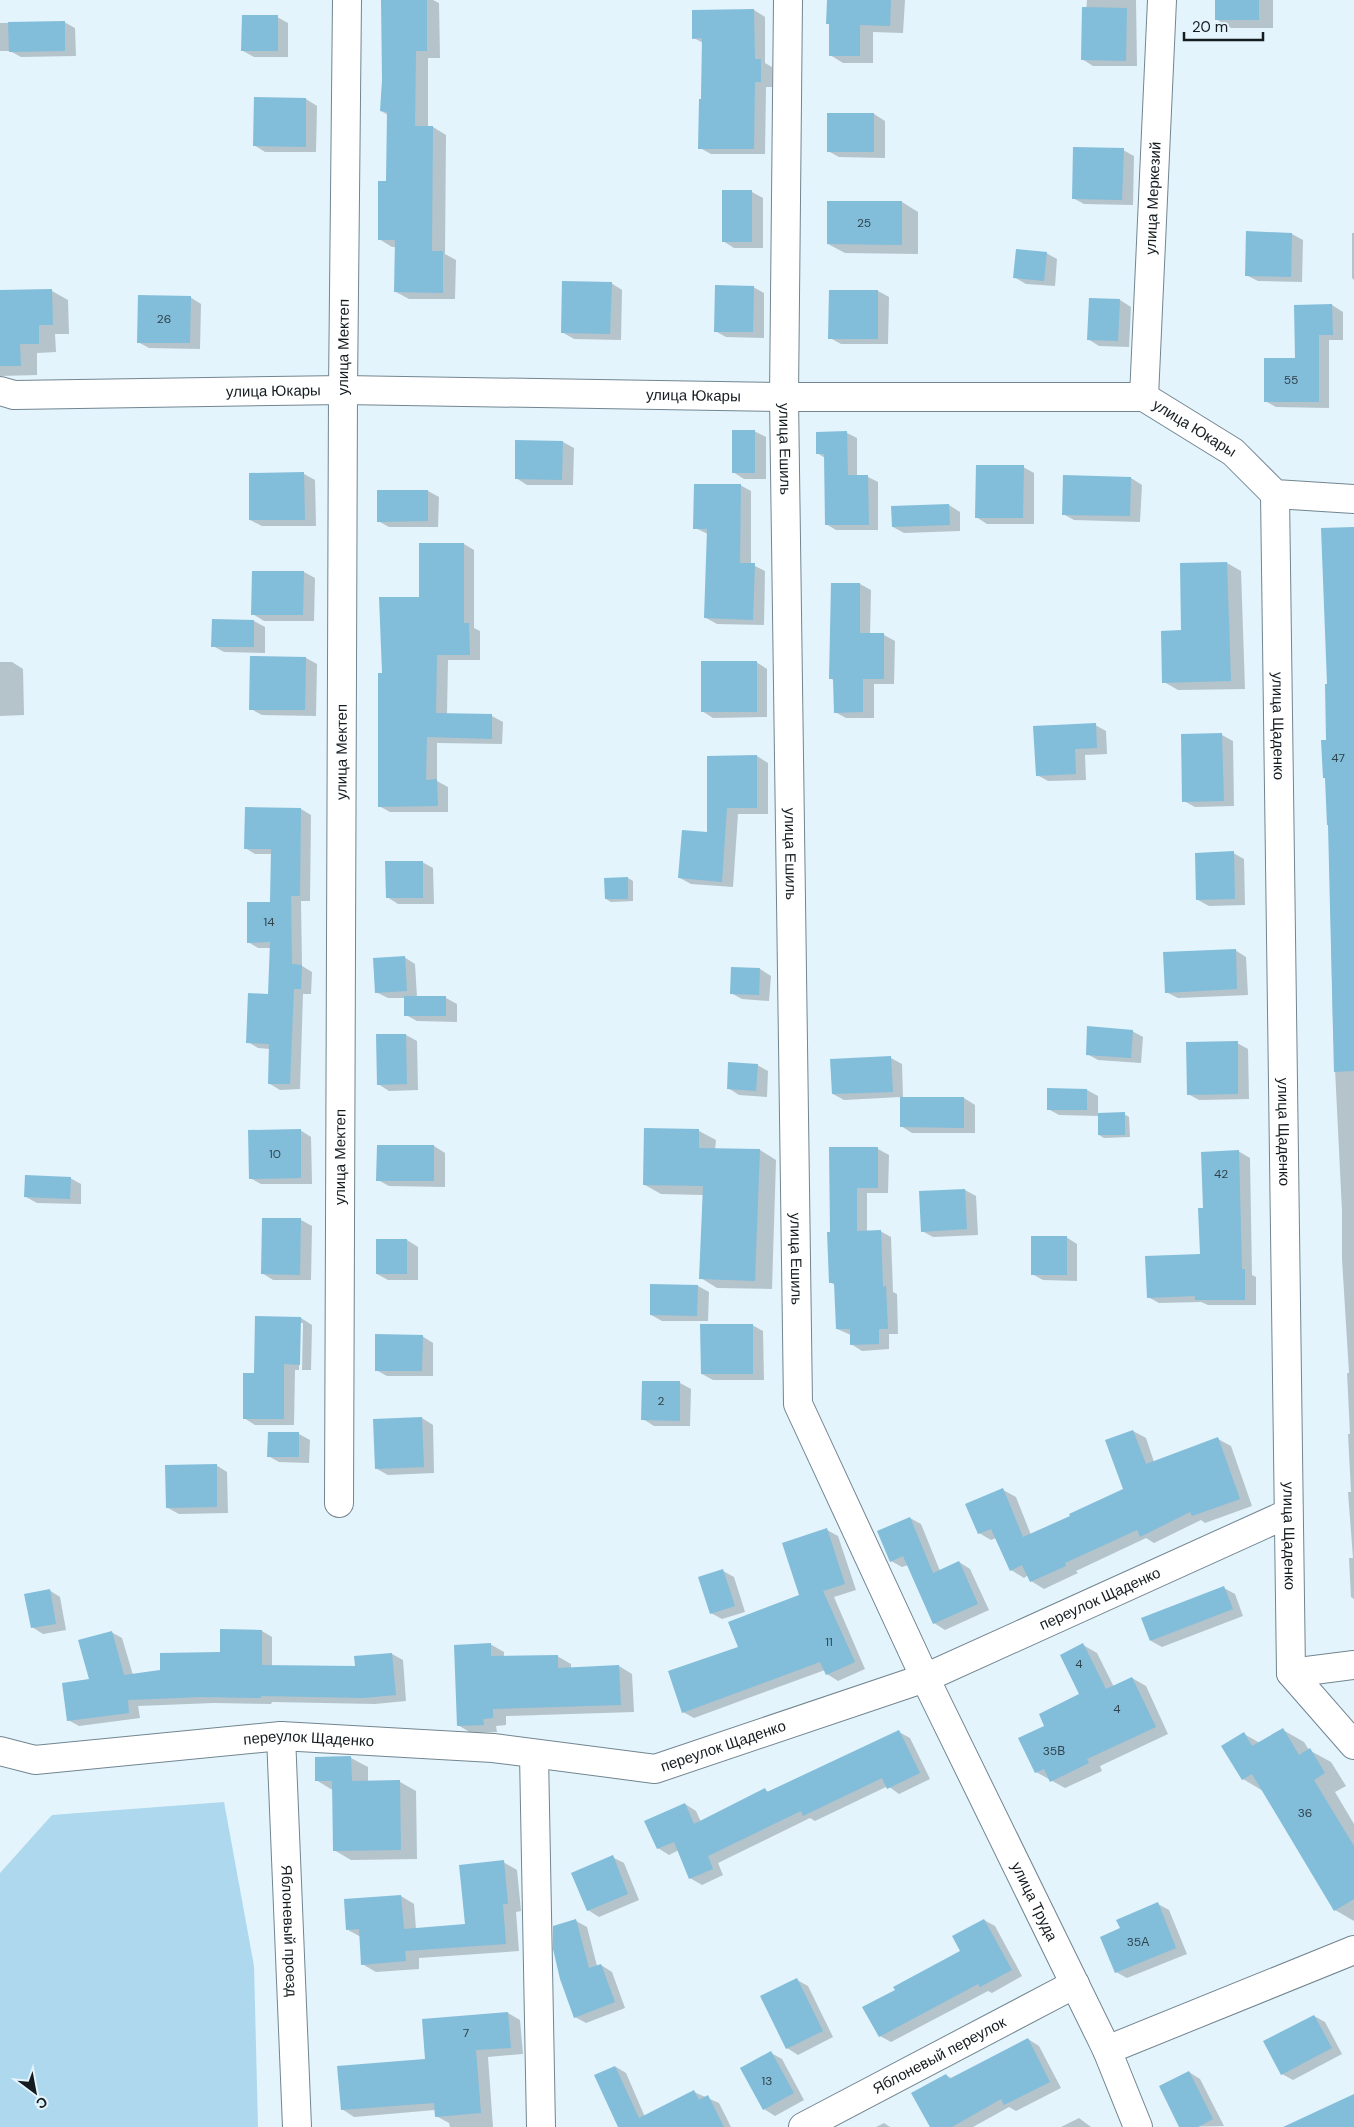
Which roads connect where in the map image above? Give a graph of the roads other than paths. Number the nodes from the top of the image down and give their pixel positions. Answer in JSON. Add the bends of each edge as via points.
{"nodes":[{"id":1,"x":347,"y":0,"type":"edge"},
{"id":2,"x":788,"y":0,"type":"edge"},
{"id":3,"x":1162,"y":0,"type":"edge"},
{"id":4,"x":0,"y":390,"type":"edge"},
{"id":5,"x":343,"y":390,"type":"junction"},
{"id":6,"x":784,"y":397,"type":"junction"},
{"id":7,"x":1144,"y":397,"type":"junction"},
{"id":8,"x":1276,"y":494,"type":"junction"},
{"id":9,"x":1354,"y":499,"type":"edge"},
{"id":10,"x":339,"y":1503,"type":"dead end"},
{"id":11,"x":1287,"y":1514,"type":"junction"},
{"id":12,"x":1354,"y":1665,"type":"edge"},
{"id":13,"x":1291,"y":1673,"type":"junction"},
{"id":14,"x":925,"y":1678,"type":"junction"},
{"id":15,"x":281,"y":1736,"type":"junction"},
{"id":16,"x":1354,"y":1745,"type":"edge"},
{"id":17,"x":0,"y":1751,"type":"edge"},
{"id":18,"x":534,"y":1754,"type":"junction"},
{"id":19,"x":1354,"y":1950,"type":"edge"},
{"id":20,"x":1075,"y":1984,"type":"junction"},
{"id":21,"x":1107,"y":2050,"type":"junction"},
{"id":22,"x":297,"y":2127,"type":"edge"},
{"id":23,"x":541,"y":2127,"type":"edge"},
{"id":24,"x":803,"y":2127,"type":"edge"},
{"id":25,"x":1138,"y":2127,"type":"edge"}],
"edges":[{"from":1,"to":5,"type":"street","name":"улица Мектеп"},
{"from":2,"to":6,"type":"street","name":"улица Ешиль"},
{"from":3,"to":7,"type":"street","name":"улица Меркезий"},
{"from":4,"to":5,"type":"street","name":"улица Юкары","via":[[14,394]]},
{"from":5,"to":6,"type":"street","name":"улица Юкары"},
{"from":5,"to":10,"type":"street","name":"улица Мектеп"},
{"from":6,"to":7,"type":"street","name":"улица Юкары"},
{"from":6,"to":14,"type":"street","name":"улица Ешиль","via":[[798,1404]]},
{"from":7,"to":8,"type":"street","name":"улица Юкары","via":[[1234,452]]},
{"from":8,"to":9,"type":"street"},
{"from":8,"to":11,"type":"street","name":"улица Щаденко"},
{"from":11,"to":13,"type":"street","name":"улица Щаденко"},
{"from":11,"to":14,"type":"street","name":"переулок Щаденко"},
{"from":12,"to":13,"type":"street"},
{"from":13,"to":16,"type":"street"},
{"from":14,"to":18,"type":"street","name":"переулок Щаденко","via":[[655,1769]]},
{"from":14,"to":20,"type":"street","name":"улица Труда"},
{"from":15,"to":17,"type":"street","name":"переулок Щаденко","via":[[35,1760]]},
{"from":15,"to":18,"type":"street","name":"переулок Щаденко","via":[[493,1748]]},
{"from":15,"to":22,"type":"street","name":"Яблоневый проезд"},
{"from":18,"to":23,"type":"street"},
{"from":19,"to":21,"type":"street"},
{"from":20,"to":21,"type":"street","name":"улица Труда"},
{"from":20,"to":24,"type":"street","name":"Яблоневый переулок"},
{"from":21,"to":25,"type":"street","name":"улица Труда"}]}
